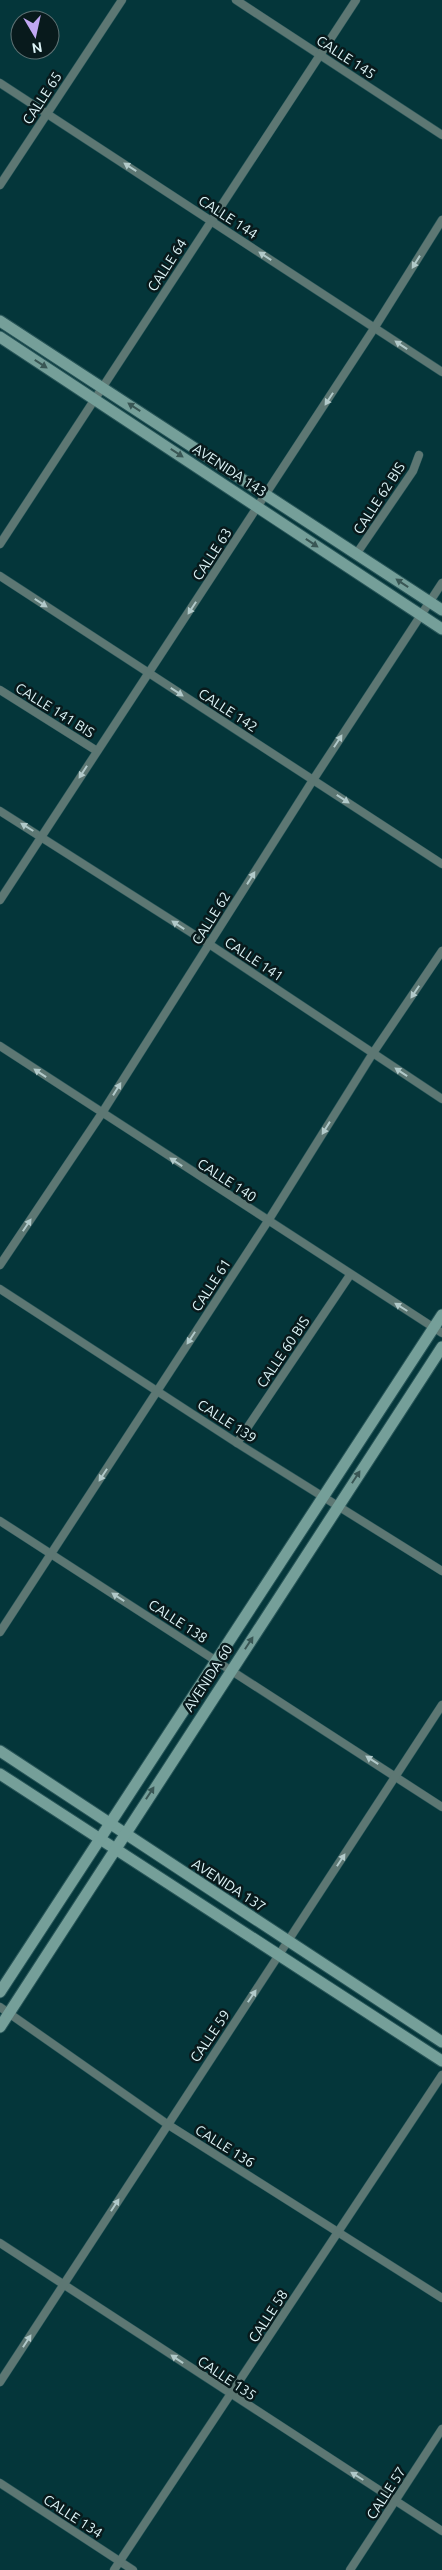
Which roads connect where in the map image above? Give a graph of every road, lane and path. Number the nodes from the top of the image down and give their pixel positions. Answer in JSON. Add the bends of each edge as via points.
{"nodes":[{"id":1,"x":122,"y":0,"type":"edge"},
{"id":2,"x":236,"y":0,"type":"edge"},
{"id":3,"x":356,"y":0,"type":"edge"},
{"id":4,"x":320,"y":55,"type":"junction"},
{"id":5,"x":0,"y":83,"type":"edge"},
{"id":6,"x":47,"y":113,"type":"junction"},
{"id":7,"x":442,"y":135,"type":"edge"},
{"id":8,"x":0,"y":185,"type":"edge"},
{"id":9,"x":210,"y":220,"type":"junction"},
{"id":10,"x":442,"y":220,"type":"edge"},
{"id":11,"x":0,"y":321,"type":"edge"},
{"id":12,"x":375,"y":327,"type":"junction"},
{"id":13,"x":0,"y":338,"type":"edge"},
{"id":14,"x":442,"y":372,"type":"edge"},
{"id":15,"x":102,"y":386,"type":"junction"},
{"id":16,"x":95,"y":399,"type":"junction"},
{"id":17,"x":418,"y":454,"type":"dead end"},
{"id":18,"x":266,"y":494,"type":"junction"},
{"id":19,"x":258,"y":507,"type":"junction"},
{"id":20,"x":0,"y":544,"type":"edge"},
{"id":21,"x":357,"y":553,"type":"junction"},
{"id":22,"x":0,"y":576,"type":"edge"},
{"id":23,"x":442,"y":583,"type":"edge"},
{"id":24,"x":430,"y":602,"type":"junction"},
{"id":25,"x":442,"y":610,"type":"edge"},
{"id":26,"x":420,"y":615,"type":"junction"},
{"id":27,"x":442,"y":629,"type":"edge"},
{"id":28,"x":148,"y":673,"type":"junction"},
{"id":29,"x":0,"y":690,"type":"edge"},
{"id":30,"x":97,"y":751,"type":"junction"},
{"id":31,"x":313,"y":780,"type":"junction"},
{"id":32,"x":0,"y":811,"type":"edge"},
{"id":33,"x":41,"y":836,"type":"junction"},
{"id":34,"x":442,"y":864,"type":"edge"},
{"id":35,"x":0,"y":900,"type":"edge"},
{"id":36,"x":209,"y":944,"type":"junction"},
{"id":37,"x":442,"y":951,"type":"edge"},
{"id":38,"x":0,"y":1046,"type":"edge"},
{"id":39,"x":373,"y":1054,"type":"junction"},
{"id":40,"x":442,"y":1099,"type":"edge"},
{"id":41,"x":102,"y":1114,"type":"junction"},
{"id":42,"x":268,"y":1221,"type":"junction"},
{"id":43,"x":0,"y":1265,"type":"edge"},
{"id":44,"x":350,"y":1275,"type":"junction"},
{"id":45,"x":0,"y":1289,"type":"edge"},
{"id":46,"x":442,"y":1315,"type":"edge"},
{"id":47,"x":438,"y":1331,"type":"edge"},
{"id":48,"x":442,"y":1347,"type":"edge"},
{"id":49,"x":157,"y":1391,"type":"junction"},
{"id":50,"x":238,"y":1443,"type":"junction"},
{"id":51,"x":324,"y":1497,"type":"junction"},
{"id":52,"x":337,"y":1506,"type":"junction"},
{"id":53,"x":0,"y":1521,"type":"edge"},
{"id":54,"x":51,"y":1554,"type":"junction"},
{"id":55,"x":442,"y":1571,"type":"edge"},
{"id":56,"x":0,"y":1632,"type":"edge"},
{"id":57,"x":216,"y":1660,"type":"junction"},
{"id":58,"x":231,"y":1670,"type":"junction"},
{"id":59,"x":442,"y":1705,"type":"edge"},
{"id":60,"x":0,"y":1751,"type":"edge"},
{"id":61,"x":0,"y":1774,"type":"edge"},
{"id":62,"x":397,"y":1776,"type":"junction"},
{"id":63,"x":442,"y":1807,"type":"edge"},
{"id":64,"x":111,"y":1825,"type":"junction"},
{"id":65,"x":123,"y":1834,"type":"junction"},
{"id":66,"x":101,"y":1839,"type":"junction"},
{"id":67,"x":114,"y":1848,"type":"junction"},
{"id":68,"x":288,"y":1942,"type":"junction"},
{"id":69,"x":279,"y":1956,"type":"junction"},
{"id":70,"x":0,"y":1992,"type":"edge"},
{"id":71,"x":4,"y":2010,"type":"edge"},
{"id":72,"x":0,"y":2027,"type":"edge"},
{"id":73,"x":442,"y":2042,"type":"edge"},
{"id":74,"x":442,"y":2061,"type":"edge"},
{"id":75,"x":442,"y":2074,"type":"edge"},
{"id":76,"x":167,"y":2124,"type":"junction"},
{"id":77,"x":337,"y":2232,"type":"junction"},
{"id":78,"x":0,"y":2244,"type":"edge"},
{"id":79,"x":64,"y":2284,"type":"junction"},
{"id":80,"x":442,"y":2298,"type":"edge"},
{"id":81,"x":0,"y":2382,"type":"edge"},
{"id":82,"x":231,"y":2396,"type":"junction"},
{"id":83,"x":442,"y":2429,"type":"edge"},
{"id":84,"x":0,"y":2483,"type":"edge"},
{"id":85,"x":396,"y":2500,"type":"junction"},
{"id":86,"x":442,"y":2531,"type":"edge"},
{"id":87,"x":120,"y":2562,"type":"junction"},
{"id":88,"x":114,"y":2570,"type":"edge"},
{"id":89,"x":133,"y":2570,"type":"edge"},
{"id":90,"x":350,"y":2570,"type":"edge"}],
"edges":[{"from":1,"to":6,"type":"street","name":"CALLE 65"},
{"from":2,"to":4,"type":"street","name":"CALLE 145"},
{"from":3,"to":4,"type":"street","name":"CALLE 64"},
{"from":4,"to":7,"type":"street","name":"CALLE 145"},
{"from":4,"to":9,"type":"street","name":"CALLE 64"},
{"from":5,"to":6,"type":"street","name":"CALLE 144"},
{"from":6,"to":8,"type":"street","name":"CALLE 65"},
{"from":9,"to":6,"type":"street","name":"CALLE 144","one_way":true},
{"from":12,"to":9,"type":"street","name":"CALLE 144","one_way":true},
{"from":9,"to":15,"type":"street","name":"CALLE 64"},
{"from":10,"to":12,"type":"street","name":"CALLE 63","one_way":true},
{"from":11,"to":15,"type":"main road","name":"AVENIDA 143"},
{"from":14,"to":12,"type":"street","name":"CALLE 144","one_way":true},
{"from":12,"to":18,"type":"street","name":"CALLE 63","one_way":true},
{"from":13,"to":16,"type":"main road","name":"AVENIDA 143","one_way":true},
{"from":15,"to":16,"type":"street","name":"CALLE 64"},
{"from":18,"to":15,"type":"main road","name":"AVENIDA 143","one_way":true},
{"from":16,"to":19,"type":"main road","name":"AVENIDA 143","one_way":true},
{"from":16,"to":20,"type":"street","name":"CALLE 64"},
{"from":17,"to":21,"type":"street","name":"CALLE 62 BIS","via":[[413,471]]},
{"from":18,"to":19,"type":"street","name":"CALLE 63"},
{"from":18,"to":21,"type":"main road","name":"AVENIDA 143"},
{"from":19,"to":26,"type":"main road","name":"AVENIDA 143","one_way":true},
{"from":19,"to":28,"type":"street","name":"CALLE 63","one_way":true},
{"from":24,"to":21,"type":"main road","name":"AVENIDA 143","one_way":true},
{"from":22,"to":28,"type":"street","name":"CALLE 142","one_way":true},
{"from":23,"to":24,"type":"street","name":"CALLE 62"},
{"from":24,"to":25,"type":"main road","name":"AVENIDA 143"},
{"from":24,"to":26,"type":"street","name":"CALLE 62"},
{"from":26,"to":27,"type":"main road","name":"AVENIDA 143"},
{"from":31,"to":26,"type":"street","name":"CALLE 62","one_way":true},
{"from":28,"to":30,"type":"street","name":"CALLE 63"},
{"from":28,"to":31,"type":"street","name":"CALLE 142","one_way":true},
{"from":29,"to":30,"type":"street","name":"CALLE 141 BIS"},
{"from":30,"to":33,"type":"street","name":"CALLE 63","one_way":true},
{"from":31,"to":34,"type":"street","name":"CALLE 142","one_way":true},
{"from":36,"to":31,"type":"street","name":"CALLE 62","one_way":true},
{"from":33,"to":32,"type":"street","name":"CALLE 141","one_way":true},
{"from":33,"to":35,"type":"street","name":"CALLE 63"},
{"from":36,"to":33,"type":"street","name":"CALLE 141","one_way":true},
{"from":36,"to":39,"type":"street","name":"CALLE 141"},
{"from":41,"to":36,"type":"street","name":"CALLE 62","one_way":true},
{"from":37,"to":39,"type":"street","name":"CALLE 61","one_way":true},
{"from":41,"to":38,"type":"street","name":"CALLE 140","one_way":true},
{"from":40,"to":39,"type":"street","name":"CALLE 141","one_way":true},
{"from":39,"to":42,"type":"street","name":"CALLE 61","one_way":true},
{"from":42,"to":41,"type":"street","name":"CALLE 140","one_way":true},
{"from":43,"to":41,"type":"street","name":"CALLE 62","one_way":true},
{"from":42,"to":44,"type":"street","name":"CALLE 140"},
{"from":42,"to":49,"type":"street","name":"CALLE 61","one_way":true},
{"from":47,"to":44,"type":"street","name":"CALLE 140","one_way":true},
{"from":44,"to":50,"type":"street","name":"CALLE 60 BIS"},
{"from":45,"to":49,"type":"street","name":"CALLE 139"},
{"from":46,"to":47,"type":"main road","name":"AVENIDA 60"},
{"from":47,"to":51,"type":"main road","name":"AVENIDA 60"},
{"from":52,"to":48,"type":"main road","name":"AVENIDA 60","one_way":true},
{"from":49,"to":50,"type":"street","name":"CALLE 139"},
{"from":49,"to":54,"type":"street","name":"CALLE 61","one_way":true},
{"from":50,"to":51,"type":"street","name":"CALLE 139"},
{"from":51,"to":52,"type":"street","name":"CALLE 139"},
{"from":51,"to":57,"type":"main road","name":"AVENIDA 60"},
{"from":52,"to":55,"type":"street","name":"CALLE 139"},
{"from":58,"to":52,"type":"main road","name":"AVENIDA 60","one_way":true},
{"from":53,"to":54,"type":"street","name":"CALLE 138"},
{"from":54,"to":56,"type":"street","name":"CALLE 61"},
{"from":57,"to":54,"type":"street","name":"CALLE 138","one_way":true},
{"from":57,"to":58,"type":"street","name":"CALLE 138"},
{"from":57,"to":64,"type":"main road","name":"AVENIDA 60"},
{"from":62,"to":58,"type":"street","name":"CALLE 138","one_way":true},
{"from":65,"to":58,"type":"main road","name":"AVENIDA 60","one_way":true},
{"from":59,"to":62,"type":"street","name":"CALLE 59"},
{"from":60,"to":64,"type":"main road","name":"AVENIDA 137"},
{"from":61,"to":66,"type":"main road"},
{"from":62,"to":63,"type":"street","name":"CALLE 138"},
{"from":68,"to":62,"type":"street","name":"CALLE 59","one_way":true},
{"from":64,"to":65,"type":"main road","name":"AVENIDA 137"},
{"from":64,"to":66,"type":"main road","name":"AVENIDA 60"},
{"from":65,"to":67,"type":"main road","name":"AVENIDA 60"},
{"from":65,"to":68,"type":"main road","name":"AVENIDA 137"},
{"from":66,"to":67,"type":"main road"},
{"from":66,"to":70,"type":"main road","name":"AVENIDA 60"},
{"from":67,"to":69,"type":"main road"},
{"from":67,"to":71,"type":"main road","name":"AVENIDA 60"},
{"from":68,"to":69,"type":"street","name":"CALLE 59"},
{"from":68,"to":73,"type":"main road","name":"AVENIDA 137"},
{"from":69,"to":74,"type":"main road"},
{"from":76,"to":69,"type":"street","name":"CALLE 59","one_way":true},
{"from":71,"to":72,"type":"main road","name":"AVENIDA 60"},
{"from":71,"to":76,"type":"street","name":"CALLE 136"},
{"from":75,"to":77,"type":"street","name":"CALLE 58"},
{"from":76,"to":77,"type":"street","name":"CALLE 136"},
{"from":79,"to":76,"type":"street","name":"CALLE 59","one_way":true},
{"from":77,"to":80,"type":"street","name":"CALLE 136"},
{"from":77,"to":82,"type":"street","name":"CALLE 58"},
{"from":78,"to":79,"type":"street","name":"CALLE 135"},
{"from":81,"to":79,"type":"street","name":"CALLE 59","one_way":true},
{"from":82,"to":79,"type":"street","name":"CALLE 135","one_way":true},
{"from":85,"to":82,"type":"street","name":"CALLE 135","one_way":true},
{"from":82,"to":87,"type":"street","name":"CALLE 58"},
{"from":83,"to":85,"type":"street","name":"CALLE 57"},
{"from":84,"to":87,"type":"street","name":"CALLE 134"},
{"from":85,"to":86,"type":"street","name":"CALLE 135"},
{"from":85,"to":90,"type":"street","name":"CALLE 57"},
{"from":87,"to":88,"type":"street","name":"CALLE 58"},
{"from":87,"to":89,"type":"street","name":"CALLE 134"}]}
